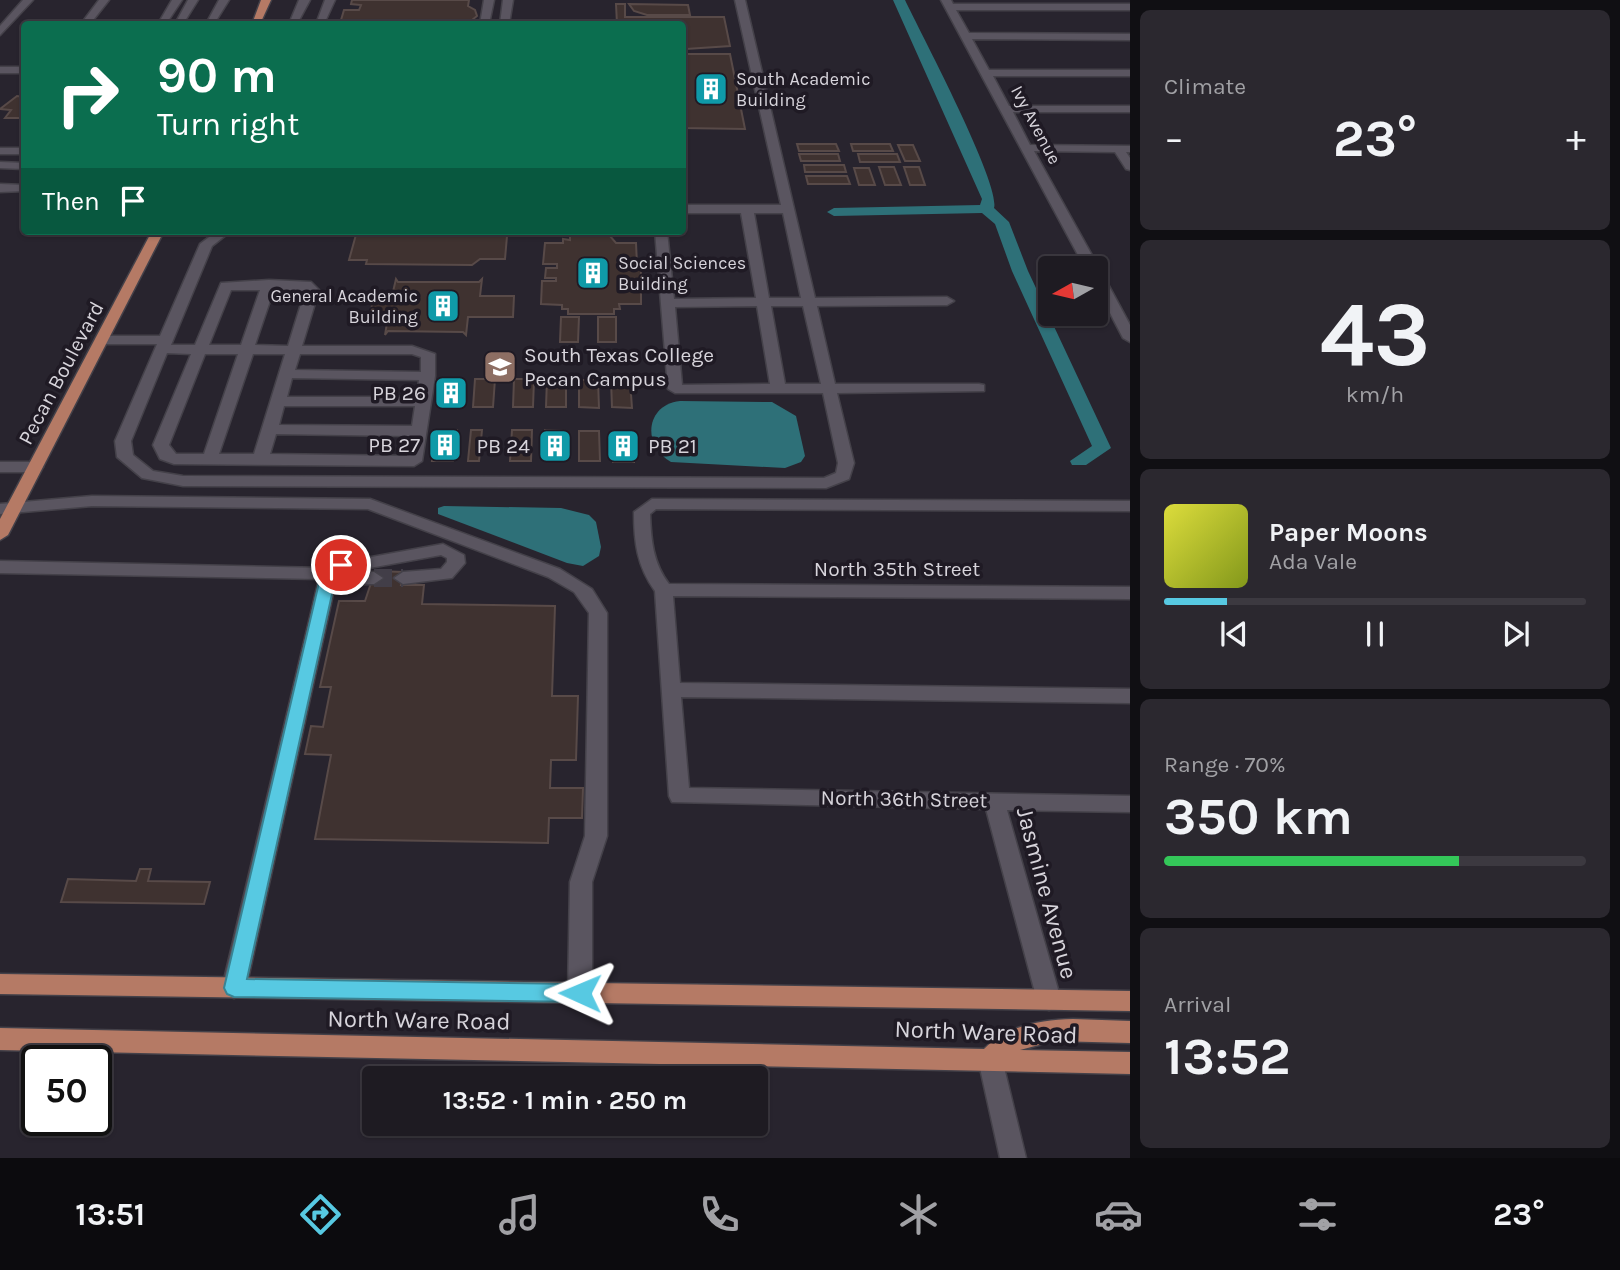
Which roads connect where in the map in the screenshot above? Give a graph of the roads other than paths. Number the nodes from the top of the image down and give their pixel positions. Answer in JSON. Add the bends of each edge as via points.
{"nodes":[{"id":1,"x":28,"y":0,"type":"edge"},
{"id":2,"x":104,"y":0,"type":"edge"},
{"id":3,"x":177,"y":0,"type":"edge"},
{"id":4,"x":193,"y":0,"type":"edge"},
{"id":5,"x":224,"y":0,"type":"edge"},
{"id":6,"x":266,"y":0,"type":"edge"},
{"id":7,"x":305,"y":0,"type":"edge"},
{"id":8,"x":330,"y":0,"type":"edge"},
{"id":9,"x":489,"y":0,"type":"edge"},
{"id":10,"x":508,"y":0,"type":"edge"},
{"id":11,"x":740,"y":0,"type":"edge"},
{"id":12,"x":948,"y":4,"type":"edge"},
{"id":13,"x":1130,"y":8,"type":"edge"},
{"id":14,"x":87,"y":21,"type":"edge"},
{"id":15,"x":164,"y":21,"type":"edge"},
{"id":16,"x":180,"y":21,"type":"edge"},
{"id":17,"x":212,"y":21,"type":"edge"},
{"id":18,"x":257,"y":21,"type":"edge"},
{"id":19,"x":294,"y":21,"type":"edge"},
{"id":20,"x":321,"y":21,"type":"edge"},
{"id":21,"x":486,"y":21,"type":"edge"},
{"id":22,"x":505,"y":21,"type":"edge"},
{"id":23,"x":0,"y":32,"type":"edge"},
{"id":24,"x":966,"y":36,"type":"junction"},
{"id":25,"x":1130,"y":37,"type":"edge"},
{"id":26,"x":0,"y":70,"type":"edge"},
{"id":27,"x":21,"y":70,"type":"edge"},
{"id":28,"x":986,"y":73,"type":"junction"},
{"id":29,"x":1130,"y":73,"type":"edge"},
{"id":30,"x":1005,"y":109,"type":"junction"},
{"id":31,"x":1130,"y":109,"type":"edge"},
{"id":32,"x":1026,"y":148,"type":"junction"},
{"id":33,"x":1124,"y":148,"type":"edge"},
{"id":34,"x":0,"y":151,"type":"edge"},
{"id":35,"x":21,"y":151,"type":"edge"},
{"id":36,"x":0,"y":165,"type":"edge"},
{"id":37,"x":21,"y":166,"type":"edge"},
{"id":38,"x":1130,"y":167,"type":"edge"},
{"id":39,"x":0,"y":181,"type":"edge"},
{"id":40,"x":21,"y":181,"type":"edge"},
{"id":41,"x":0,"y":188,"type":"edge"},
{"id":42,"x":21,"y":188,"type":"edge"},
{"id":43,"x":686,"y":209,"type":"edge"},
{"id":44,"x":747,"y":209,"type":"junction"},
{"id":45,"x":788,"y":209,"type":"junction"},
{"id":46,"x":156,"y":235,"type":"edge"},
{"id":47,"x":219,"y":235,"type":"edge"},
{"id":48,"x":661,"y":235,"type":"edge"},
{"id":49,"x":1085,"y":256,"type":"edge"},
{"id":50,"x":269,"y":284,"type":"junction"},
{"id":51,"x":1108,"y":297,"type":"edge"},
{"id":52,"x":947,"y":301,"type":"dead end"},
{"id":53,"x":810,"y":302,"type":"junction"},
{"id":54,"x":669,"y":303,"type":"junction"},
{"id":55,"x":763,"y":303,"type":"junction"},
{"id":56,"x":1130,"y":338,"type":"edge"},
{"id":57,"x":103,"y":340,"type":"junction"},
{"id":58,"x":164,"y":345,"type":"junction"},
{"id":59,"x":198,"y":349,"type":"junction"},
{"id":60,"x":247,"y":350,"type":"junction"},
{"id":61,"x":293,"y":350,"type":"junction"},
{"id":62,"x":286,"y":374,"type":"junction"},
{"id":63,"x":428,"y":376,"type":"junction"},
{"id":64,"x":778,"y":388,"type":"junction"},
{"id":65,"x":830,"y":388,"type":"junction"},
{"id":66,"x":979,"y":388,"type":"dead end"},
{"id":67,"x":278,"y":401,"type":"junction"},
{"id":68,"x":424,"y":402,"type":"junction"},
{"id":69,"x":269,"y":429,"type":"junction"},
{"id":70,"x":419,"y":431,"type":"junction"},
{"id":71,"x":210,"y":459,"type":"junction"},
{"id":72,"x":260,"y":460,"type":"junction"},
{"id":73,"x":414,"y":461,"type":"junction"},
{"id":74,"x":0,"y":467,"type":"edge"},
{"id":75,"x":35,"y":467,"type":"junction"},
{"id":76,"x":410,"y":482,"type":"junction"},
{"id":77,"x":1130,"y":506,"type":"edge"},
{"id":78,"x":7,"y":510,"type":"edge"},
{"id":79,"x":0,"y":535,"type":"edge"},
{"id":80,"x":0,"y":567,"type":"edge"},
{"id":81,"x":328,"y":576,"type":"junction"},
{"id":82,"x":374,"y":578,"type":"tunnel mouth"},
{"id":83,"x":403,"y":578,"type":"tunnel mouth"},
{"id":84,"x":664,"y":590,"type":"junction"},
{"id":85,"x":1130,"y":593,"type":"edge"},
{"id":86,"x":671,"y":690,"type":"junction"},
{"id":87,"x":1130,"y":696,"type":"edge"},
{"id":88,"x":994,"y":800,"type":"junction"},
{"id":89,"x":1130,"y":804,"type":"edge"},
{"id":90,"x":0,"y":984,"type":"edge"},
{"id":91,"x":234,"y":988,"type":"junction"},
{"id":92,"x":580,"y":993,"type":"junction"},
{"id":93,"x":1049,"y":1000,"type":"junction"},
{"id":94,"x":1130,"y":1001,"type":"edge"},
{"id":95,"x":1130,"y":1032,"type":"edge"},
{"id":96,"x":0,"y":1040,"type":"edge"},
{"id":97,"x":990,"y":1059,"type":"junction"},
{"id":98,"x":1130,"y":1063,"type":"edge"},
{"id":99,"x":1013,"y":1158,"type":"edge"}],
"edges":[{"from":1,"to":23,"type":"street"},
{"from":2,"to":14,"type":"street"},
{"from":3,"to":15,"type":"street"},
{"from":4,"to":16,"type":"street"},
{"from":5,"to":17,"type":"street"},
{"from":6,"to":18,"type":"main road"},
{"from":7,"to":19,"type":"street"},
{"from":8,"to":20,"type":"street"},
{"from":9,"to":21,"type":"street"},
{"from":10,"to":22,"type":"street"},
{"from":11,"to":45,"type":"street"},
{"from":12,"to":13,"type":"street"},
{"from":12,"to":24,"type":"street","name":"Ivy Avenue"},
{"from":24,"to":25,"type":"street"},
{"from":24,"to":28,"type":"street","name":"Ivy Avenue"},
{"from":26,"to":27,"type":"street"},
{"from":28,"to":29,"type":"street"},
{"from":28,"to":30,"type":"street","name":"Ivy Avenue"},
{"from":30,"to":31,"type":"street"},
{"from":30,"to":32,"type":"street","name":"Ivy Avenue"},
{"from":32,"to":33,"type":"street"},
{"from":32,"to":49,"type":"street","name":"Ivy Avenue"},
{"from":33,"to":38,"type":"street"},
{"from":34,"to":35,"type":"street"},
{"from":36,"to":37,"type":"street"},
{"from":39,"to":40,"type":"street"},
{"from":41,"to":42,"type":"street"},
{"from":43,"to":44,"type":"street"},
{"from":44,"to":45,"type":"street"},
{"from":44,"to":55,"type":"street"},
{"from":45,"to":53,"type":"street"},
{"from":46,"to":57,"type":"main road","name":"Pecan Boulevard"},
{"from":47,"to":58,"type":"street","via":[[206,244]]},
{"from":48,"to":54,"type":"street"},
{"from":50,"to":59,"type":"street","via":[[226,286]]},
{"from":50,"to":60,"type":"street"},
{"from":50,"to":61,"type":"street","via":[[311,286]]},
{"from":51,"to":56,"type":"street"},
{"from":52,"to":53,"type":"street"},
{"from":53,"to":55,"type":"street"},
{"from":53,"to":65,"type":"street"},
{"from":54,"to":55,"type":"street"},
{"from":54,"to":64,"type":"street","via":[[676,389]]},
{"from":55,"to":64,"type":"street"},
{"from":57,"to":58,"type":"street"},
{"from":57,"to":75,"type":"main road","name":"Pecan Boulevard"},
{"from":58,"to":59,"type":"street"},
{"from":58,"to":76,"type":"street","via":[[124,441],[125,457],[148,475],[183,481]]},
{"from":59,"to":60,"type":"street"},
{"from":59,"to":71,"type":"street","via":[[161,445],[166,457]]},
{"from":60,"to":61,"type":"street"},
{"from":60,"to":71,"type":"street"},
{"from":61,"to":62,"type":"street"},
{"from":61,"to":63,"type":"street","via":[[423,351],[429,358]]},
{"from":62,"to":63,"type":"street"},
{"from":62,"to":67,"type":"street"},
{"from":63,"to":68,"type":"street"},
{"from":64,"to":65,"type":"street"},
{"from":65,"to":66,"type":"street"},
{"from":65,"to":76,"type":"street","via":[[846,463],[843,477],[826,483]]},
{"from":67,"to":68,"type":"street"},
{"from":67,"to":69,"type":"street"},
{"from":68,"to":70,"type":"street"},
{"from":69,"to":70,"type":"street"},
{"from":69,"to":72,"type":"street"},
{"from":70,"to":73,"type":"street"},
{"from":71,"to":72,"type":"street"},
{"from":72,"to":73,"type":"street"},
{"from":73,"to":76,"type":"street"},
{"from":74,"to":75,"type":"street"},
{"from":75,"to":78,"type":"main road","name":"Pecan Boulevard"},
{"from":77,"to":84,"type":"street","via":[[652,504],[642,512],[646,562]]},
{"from":78,"to":79,"type":"main road","name":"Pecan Boulevard"},
{"from":78,"to":92,"type":"street","via":[[92,501],[370,504],[583,588],[598,613],[596,836],[580,882]]},
{"from":80,"to":81,"type":"street"},
{"from":81,"to":82,"type":"street"},
{"from":81,"to":83,"type":"street","via":[[341,565],[422,551],[443,549],[455,555],[456,563],[446,574]]},
{"from":81,"to":91,"type":"street"},
{"from":84,"to":85,"type":"street","name":"North 35th Street"},
{"from":84,"to":86,"type":"street"},
{"from":86,"to":87,"type":"street"},
{"from":86,"to":88,"type":"street","name":"North 36th Street","via":[[679,796]]},
{"from":88,"to":89,"type":"street","name":"North 36th Street"},
{"from":88,"to":93,"type":"street","name":"Jasmine Avenue"},
{"from":90,"to":91,"type":"main road","name":"North Ware Road"},
{"from":91,"to":92,"type":"main road","name":"North Ware Road"},
{"from":92,"to":93,"type":"main road","name":"North Ware Road"},
{"from":93,"to":94,"type":"main road","name":"North Ware Road"},
{"from":95,"to":97,"type":"main road","via":[[1021,1035],[1000,1046]]},
{"from":96,"to":97,"type":"main road","name":"North Ware Road"},
{"from":97,"to":98,"type":"main road","name":"North Ware Road"},
{"from":97,"to":99,"type":"street"}]}
